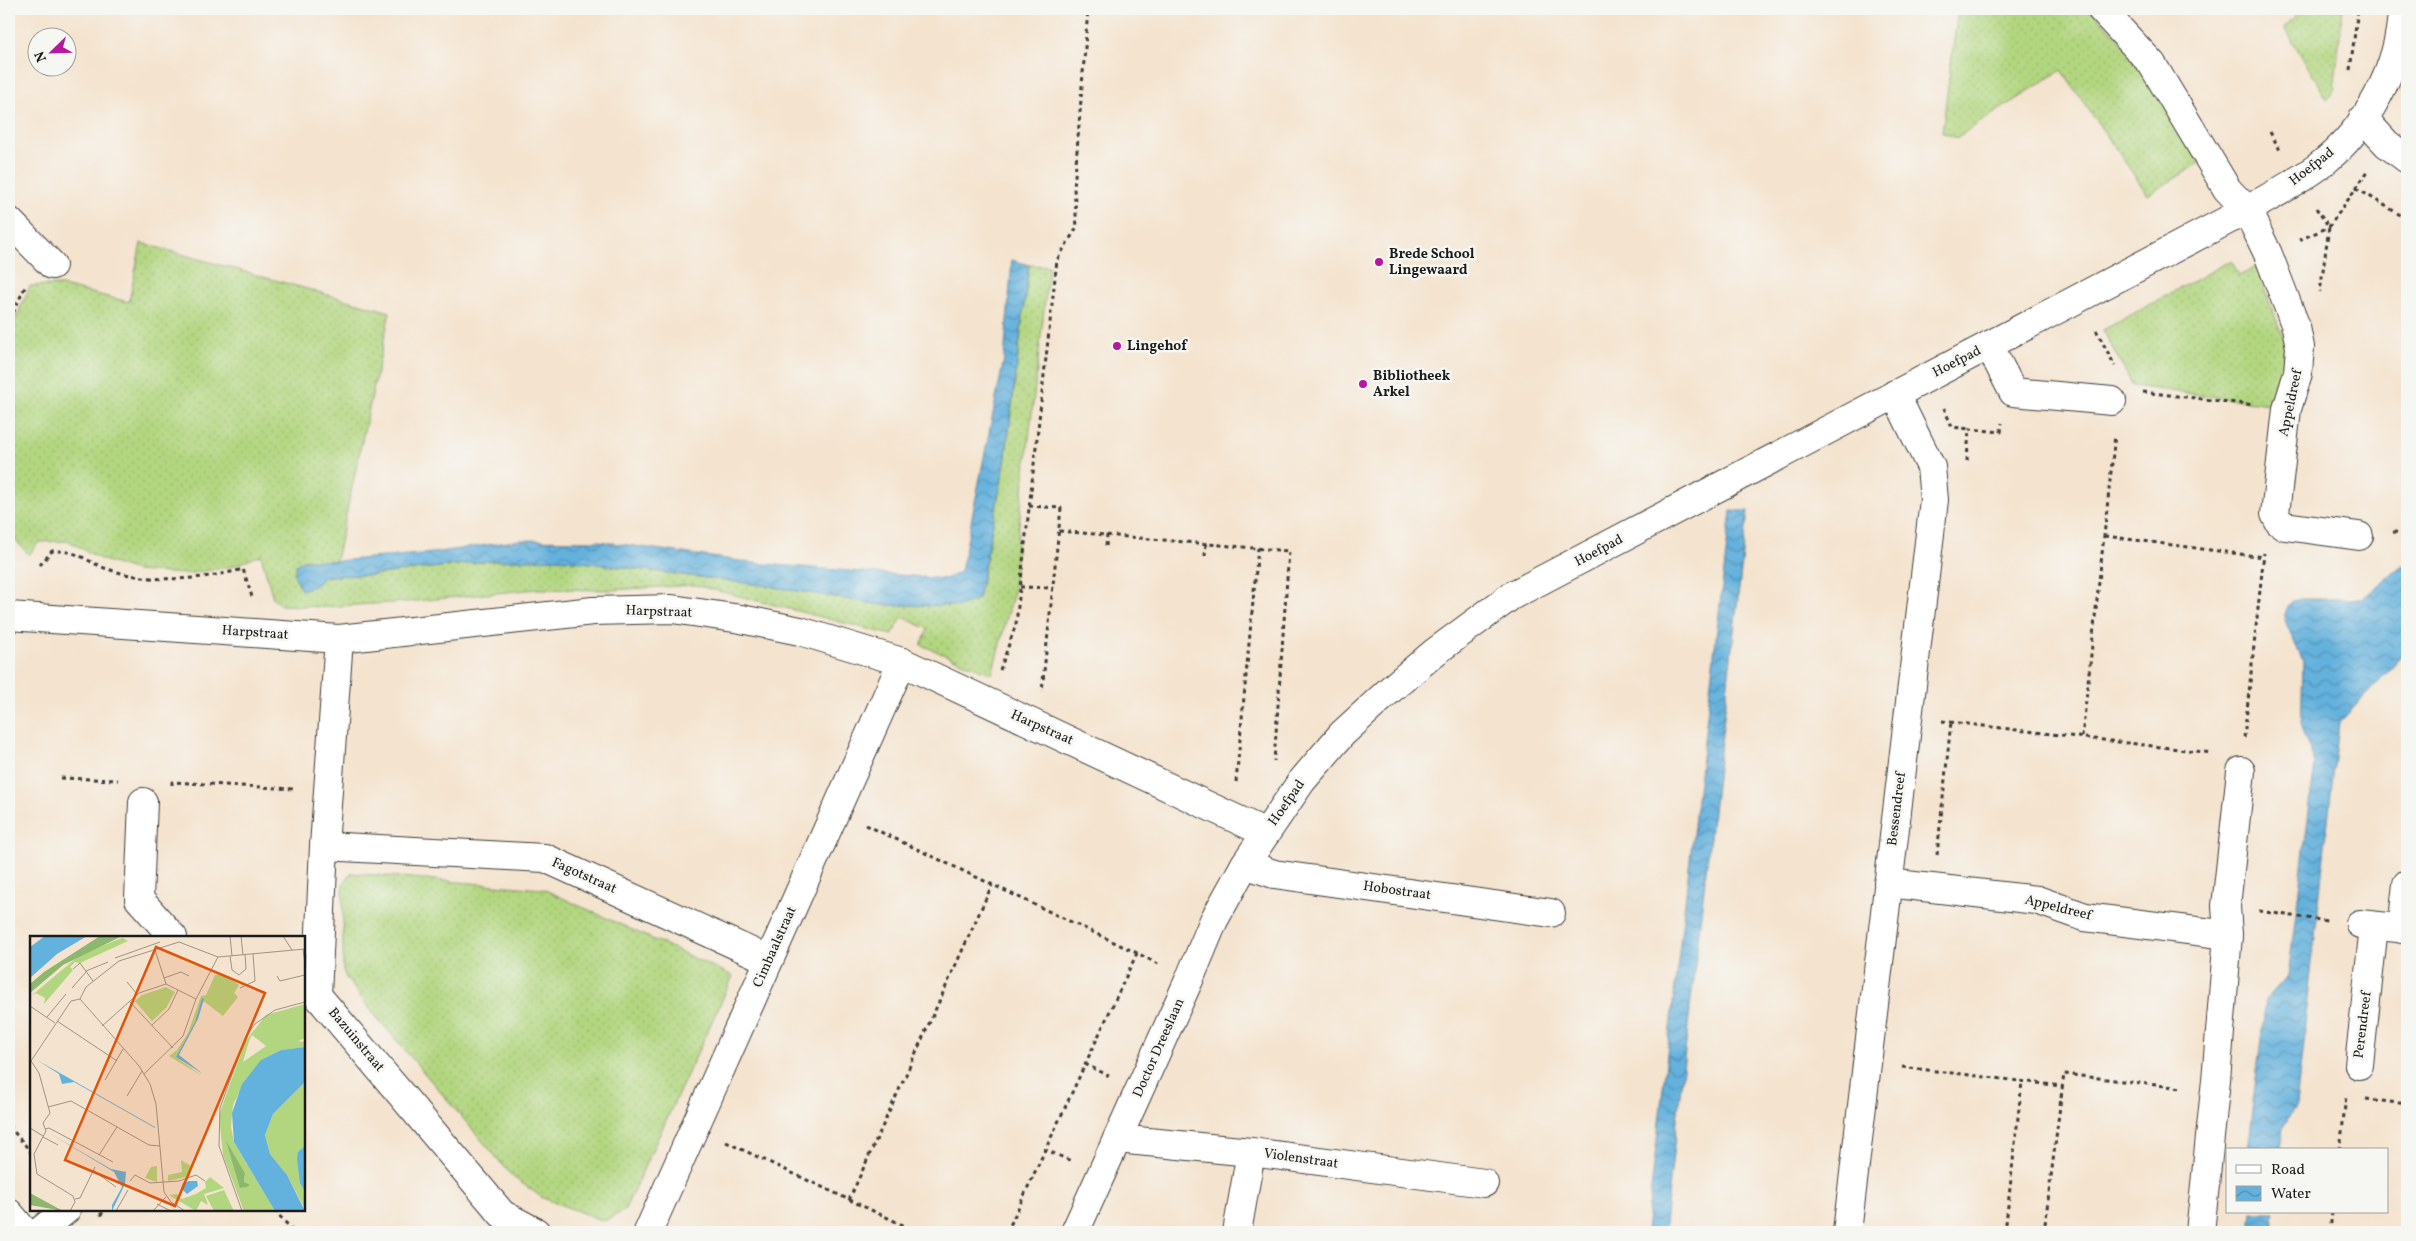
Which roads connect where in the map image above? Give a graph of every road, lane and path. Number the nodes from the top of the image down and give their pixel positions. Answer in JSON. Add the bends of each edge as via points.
{"nodes":[{"id":1,"x":1088,"y":9,"type":"edge"},
{"id":2,"x":2101,"y":9,"type":"edge"},
{"id":3,"x":2402,"y":9,"type":"edge"},
{"id":4,"x":2363,"y":118,"type":"junction"},
{"id":5,"x":2407,"y":159,"type":"edge"},
{"id":6,"x":2297,"y":182,"type":"junction"},
{"id":7,"x":2356,"y":188,"type":"dead end"},
{"id":8,"x":2247,"y":210,"type":"junction"},
{"id":9,"x":2407,"y":219,"type":"edge"},
{"id":10,"x":9,"y":221,"type":"edge"},
{"id":11,"x":52,"y":265,"type":"dead end"},
{"id":12,"x":2319,"y":301,"type":"dead end"},
{"id":13,"x":2096,"y":330,"type":"dead end"},
{"id":14,"x":1989,"y":345,"type":"junction"},
{"id":15,"x":2118,"y":373,"type":"dead end"},
{"id":16,"x":1895,"y":394,"type":"junction"},
{"id":17,"x":2124,"y":396,"type":"joint"},
{"id":18,"x":2287,"y":409,"type":"junction"},
{"id":19,"x":2116,"y":431,"type":"dead end"},
{"id":20,"x":1029,"y":506,"type":"junction"},
{"id":21,"x":2279,"y":522,"type":"junction"},
{"id":22,"x":1059,"y":531,"type":"junction"},
{"id":23,"x":1107,"y":535,"type":"junction"},
{"id":24,"x":2104,"y":536,"type":"junction"},
{"id":25,"x":2359,"y":536,"type":"dead end"},
{"id":26,"x":1206,"y":544,"type":"junction"},
{"id":27,"x":1106,"y":546,"type":"dead end"},
{"id":28,"x":1258,"y":548,"type":"junction"},
{"id":29,"x":1204,"y":556,"type":"dead end"},
{"id":30,"x":2263,"y":557,"type":"junction"},
{"id":31,"x":40,"y":565,"type":"dead end"},
{"id":32,"x":1020,"y":587,"type":"junction"},
{"id":33,"x":1053,"y":588,"type":"junction"},
{"id":34,"x":9,"y":616,"type":"edge"},
{"id":35,"x":264,"y":634,"type":"junction"},
{"id":36,"x":338,"y":639,"type":"junction"},
{"id":37,"x":902,"y":662,"type":"junction"},
{"id":38,"x":988,"y":703,"type":"junction"},
{"id":39,"x":1909,"y":716,"type":"junction"},
{"id":40,"x":1951,"y":722,"type":"junction"},
{"id":41,"x":1038,"y":726,"type":"junction"},
{"id":42,"x":2082,"y":737,"type":"junction"},
{"id":43,"x":2242,"y":764,"type":"junction"},
{"id":44,"x":1274,"y":766,"type":"dead end"},
{"id":45,"x":61,"y":778,"type":"dead end"},
{"id":46,"x":328,"y":791,"type":"junction"},
{"id":47,"x":143,"y":802,"type":"junction"},
{"id":48,"x":836,"y":811,"type":"junction"},
{"id":49,"x":1233,"y":818,"type":"junction"},
{"id":50,"x":1266,"y":833,"type":"junction"},
{"id":51,"x":324,"y":846,"type":"junction"},
{"id":52,"x":1245,"y":864,"type":"junction"},
{"id":53,"x":1888,"y":883,"type":"junction"},
{"id":54,"x":2407,"y":884,"type":"edge"},
{"id":55,"x":992,"y":885,"type":"junction"},
{"id":56,"x":1933,"y":888,"type":"junction"},
{"id":57,"x":1550,"y":913,"type":"dead end"},
{"id":58,"x":2277,"y":914,"type":"dead end"},
{"id":59,"x":2319,"y":920,"type":"dead end"},
{"id":60,"x":2404,"y":929,"type":"edge"},
{"id":61,"x":172,"y":936,"type":"edge"},
{"id":62,"x":2228,"y":936,"type":"junction"},
{"id":63,"x":1137,"y":953,"type":"junction"},
{"id":64,"x":769,"y":960,"type":"junction"},
{"id":65,"x":1190,"y":980,"type":"junction"},
{"id":66,"x":310,"y":1000,"type":"edge"},
{"id":67,"x":1866,"y":1063,"type":"junction"},
{"id":68,"x":2359,"y":1065,"type":"joint"},
{"id":69,"x":2022,"y":1082,"type":"junction"},
{"id":70,"x":2062,"y":1086,"type":"junction"},
{"id":71,"x":2216,"y":1086,"type":"junction"},
{"id":72,"x":2346,"y":1097,"type":"junction"},
{"id":73,"x":2354,"y":1098,"type":"dead end"},
{"id":74,"x":2363,"y":1099,"type":"dead end"},
{"id":75,"x":2407,"y":1104,"type":"edge"},
{"id":76,"x":9,"y":1126,"type":"edge"},
{"id":77,"x":695,"y":1127,"type":"junction"},
{"id":78,"x":1117,"y":1140,"type":"junction"},
{"id":79,"x":2340,"y":1148,"type":"edge"},
{"id":80,"x":30,"y":1151,"type":"edge"},
{"id":81,"x":1251,"y":1152,"type":"junction"},
{"id":82,"x":1484,"y":1183,"type":"dead end"},
{"id":83,"x":849,"y":1200,"type":"junction"},
{"id":84,"x":65,"y":1211,"type":"edge"},
{"id":85,"x":275,"y":1211,"type":"edge"},
{"id":86,"x":9,"y":1213,"type":"edge"},
{"id":87,"x":2332,"y":1214,"type":"edge"},
{"id":88,"x":529,"y":1231,"type":"edge"},
{"id":89,"x":25,"y":1232,"type":"edge"},
{"id":90,"x":39,"y":1232,"type":"edge"},
{"id":91,"x":294,"y":1232,"type":"edge"},
{"id":92,"x":648,"y":1232,"type":"edge"},
{"id":93,"x":918,"y":1232,"type":"edge"},
{"id":94,"x":1006,"y":1232,"type":"edge"},
{"id":95,"x":1075,"y":1232,"type":"edge"},
{"id":96,"x":1237,"y":1232,"type":"edge"},
{"id":97,"x":1847,"y":1232,"type":"edge"},
{"id":98,"x":2005,"y":1232,"type":"edge"},
{"id":99,"x":2044,"y":1232,"type":"edge"},
{"id":100,"x":2200,"y":1232,"type":"edge"},
{"id":101,"x":2330,"y":1232,"type":"edge"}],
"edges":[{"from":1,"to":20,"type":"path","via":[[1074,189],[1077,227],[1057,260]]},
{"from":2,"to":8,"type":"street","name":"Appeldreef","via":[[2152,64],[2227,189]]},
{"from":3,"to":4,"type":"street","name":"Hoefpad","via":[[2395,57],[2384,86]]},
{"from":4,"to":5,"type":"street","via":[[2387,144]]},
{"from":4,"to":6,"type":"street","name":"Hoefpad","via":[[2336,150]]},
{"from":6,"to":8,"type":"street","name":"Hoefpad"},
{"from":6,"to":12,"type":"path","via":[[2329,227]]},
{"from":7,"to":9,"type":"path"},
{"from":8,"to":14,"type":"street","name":"Hoefpad"},
{"from":8,"to":18,"type":"street","name":"Appeldreef","via":[[2268,254],[2298,337],[2298,373]]},
{"from":10,"to":11,"type":"street"},
{"from":13,"to":15,"type":"path"},
{"from":14,"to":16,"type":"street","name":"Hoefpad"},
{"from":14,"to":17,"type":"street","name":"Hoefpad","via":[[2013,392]]},
{"from":16,"to":39,"type":"street","name":"Bessendreef","via":[[1931,467],[1934,500]]},
{"from":16,"to":50,"type":"street","name":"Hoefpad","via":[[1511,596],[1435,652],[1342,734],[1301,782]]},
{"from":17,"to":18,"type":"path"},
{"from":18,"to":21,"type":"street","name":"Appeldreef","via":[[2275,507]]},
{"from":19,"to":24,"type":"path"},
{"from":20,"to":22,"type":"path","via":[[1061,508]]},
{"from":20,"to":32,"type":"path"},
{"from":21,"to":25,"type":"street","via":[[2296,528]]},
{"from":21,"to":30,"type":"path","via":[[2264,543]]},
{"from":22,"to":23,"type":"path"},
{"from":22,"to":33,"type":"path"},
{"from":23,"to":26,"type":"path"},
{"from":23,"to":27,"type":"path"},
{"from":24,"to":30,"type":"path"},
{"from":24,"to":42,"type":"path"},
{"from":26,"to":28,"type":"path"},
{"from":26,"to":29,"type":"path"},
{"from":28,"to":44,"type":"path","via":[[1289,551]]},
{"from":28,"to":49,"type":"path"},
{"from":30,"to":43,"type":"path"},
{"from":31,"to":35,"type":"path","via":[[52,551],[73,551],[102,567],[154,577],[201,578],[243,569]]},
{"from":32,"to":33,"type":"path"},
{"from":32,"to":38,"type":"path","via":[[1016,624]]},
{"from":33,"to":41,"type":"path"},
{"from":34,"to":35,"type":"street","name":"Harpstraat"},
{"from":35,"to":36,"type":"street","name":"Harpstraat"},
{"from":36,"to":37,"type":"street","name":"Harpstraat","via":[[593,611],[672,609],[800,631]]},
{"from":36,"to":46,"type":"street","name":"Bazuinstraat"},
{"from":37,"to":38,"type":"street","name":"Harpstraat"},
{"from":37,"to":48,"type":"street","name":"Cimbaalstraat"},
{"from":38,"to":41,"type":"street","name":"Harpstraat"},
{"from":39,"to":40,"type":"path"},
{"from":39,"to":53,"type":"street","name":"Bessendreef"},
{"from":40,"to":42,"type":"path"},
{"from":40,"to":56,"type":"path"},
{"from":41,"to":49,"type":"street","name":"Harpstraat"},
{"from":42,"to":43,"type":"path"},
{"from":43,"to":62,"type":"street","via":[[2226,906]]},
{"from":45,"to":47,"type":"path","via":[[129,781],[128,800]]},
{"from":46,"to":47,"type":"path","via":[[172,782],[171,805]]},
{"from":46,"to":51,"type":"street","name":"Bazuinstraat"},
{"from":47,"to":61,"type":"street","via":[[139,899]]},
{"from":48,"to":55,"type":"path"},
{"from":48,"to":64,"type":"street","name":"Cimbaalstraat"},
{"from":49,"to":50,"type":"street","name":"Harpstraat"},
{"from":50,"to":52,"type":"street","name":"Hoefpad"},
{"from":51,"to":64,"type":"street","name":"Fagotstraat","via":[[545,858]]},
{"from":51,"to":66,"type":"street","name":"Bazuinstraat"},
{"from":52,"to":57,"type":"street","name":"Hobostraat","via":[[1274,874]]},
{"from":52,"to":65,"type":"street","name":"Doctor Dreeslaan","via":[[1214,920]]},
{"from":53,"to":56,"type":"street","name":"Appeldreef"},
{"from":53,"to":67,"type":"street","name":"Bessendreef"},
{"from":54,"to":60,"type":"street","name":"Perendreef"},
{"from":55,"to":63,"type":"path"},
{"from":55,"to":83,"type":"path"},
{"from":56,"to":62,"type":"street","name":"Appeldreef","via":[[2037,900],[2086,917]]},
{"from":58,"to":59,"type":"path"},
{"from":60,"to":68,"type":"street","name":"Perendreef","via":[[2367,925]]},
{"from":62,"to":71,"type":"street"},
{"from":63,"to":65,"type":"path"},
{"from":63,"to":94,"type":"path"},
{"from":64,"to":77,"type":"street","name":"Cimbaalstraat"},
{"from":65,"to":78,"type":"street","name":"Doctor Dreeslaan"},
{"from":66,"to":88,"type":"street","name":"Bazuinstraat","via":[[502,1214]]},
{"from":67,"to":69,"type":"path"},
{"from":67,"to":97,"type":"street","name":"Bessendreef"},
{"from":68,"to":72,"type":"path","name":"Perendreef","via":[[2349,1077]]},
{"from":69,"to":70,"type":"path"},
{"from":69,"to":98,"type":"path"},
{"from":70,"to":71,"type":"path","via":[[2064,1074]]},
{"from":70,"to":99,"type":"path"},
{"from":71,"to":100,"type":"street"},
{"from":72,"to":73,"type":"path"},
{"from":72,"to":79,"type":"path","name":"Perendreef"},
{"from":74,"to":75,"type":"path"},
{"from":76,"to":80,"type":"path"},
{"from":77,"to":83,"type":"path"},
{"from":77,"to":92,"type":"street","name":"Cimbaalstraat"},
{"from":78,"to":81,"type":"street","name":"Violenstraat"},
{"from":78,"to":95,"type":"street","name":"Doctor Dreeslaan"},
{"from":81,"to":82,"type":"street","name":"Violenstraat"},
{"from":81,"to":96,"type":"street"},
{"from":83,"to":93,"type":"path"},
{"from":84,"to":90,"type":"street"},
{"from":85,"to":91,"type":"path"},
{"from":86,"to":89,"type":"street"},
{"from":87,"to":101,"type":"path"}]}
